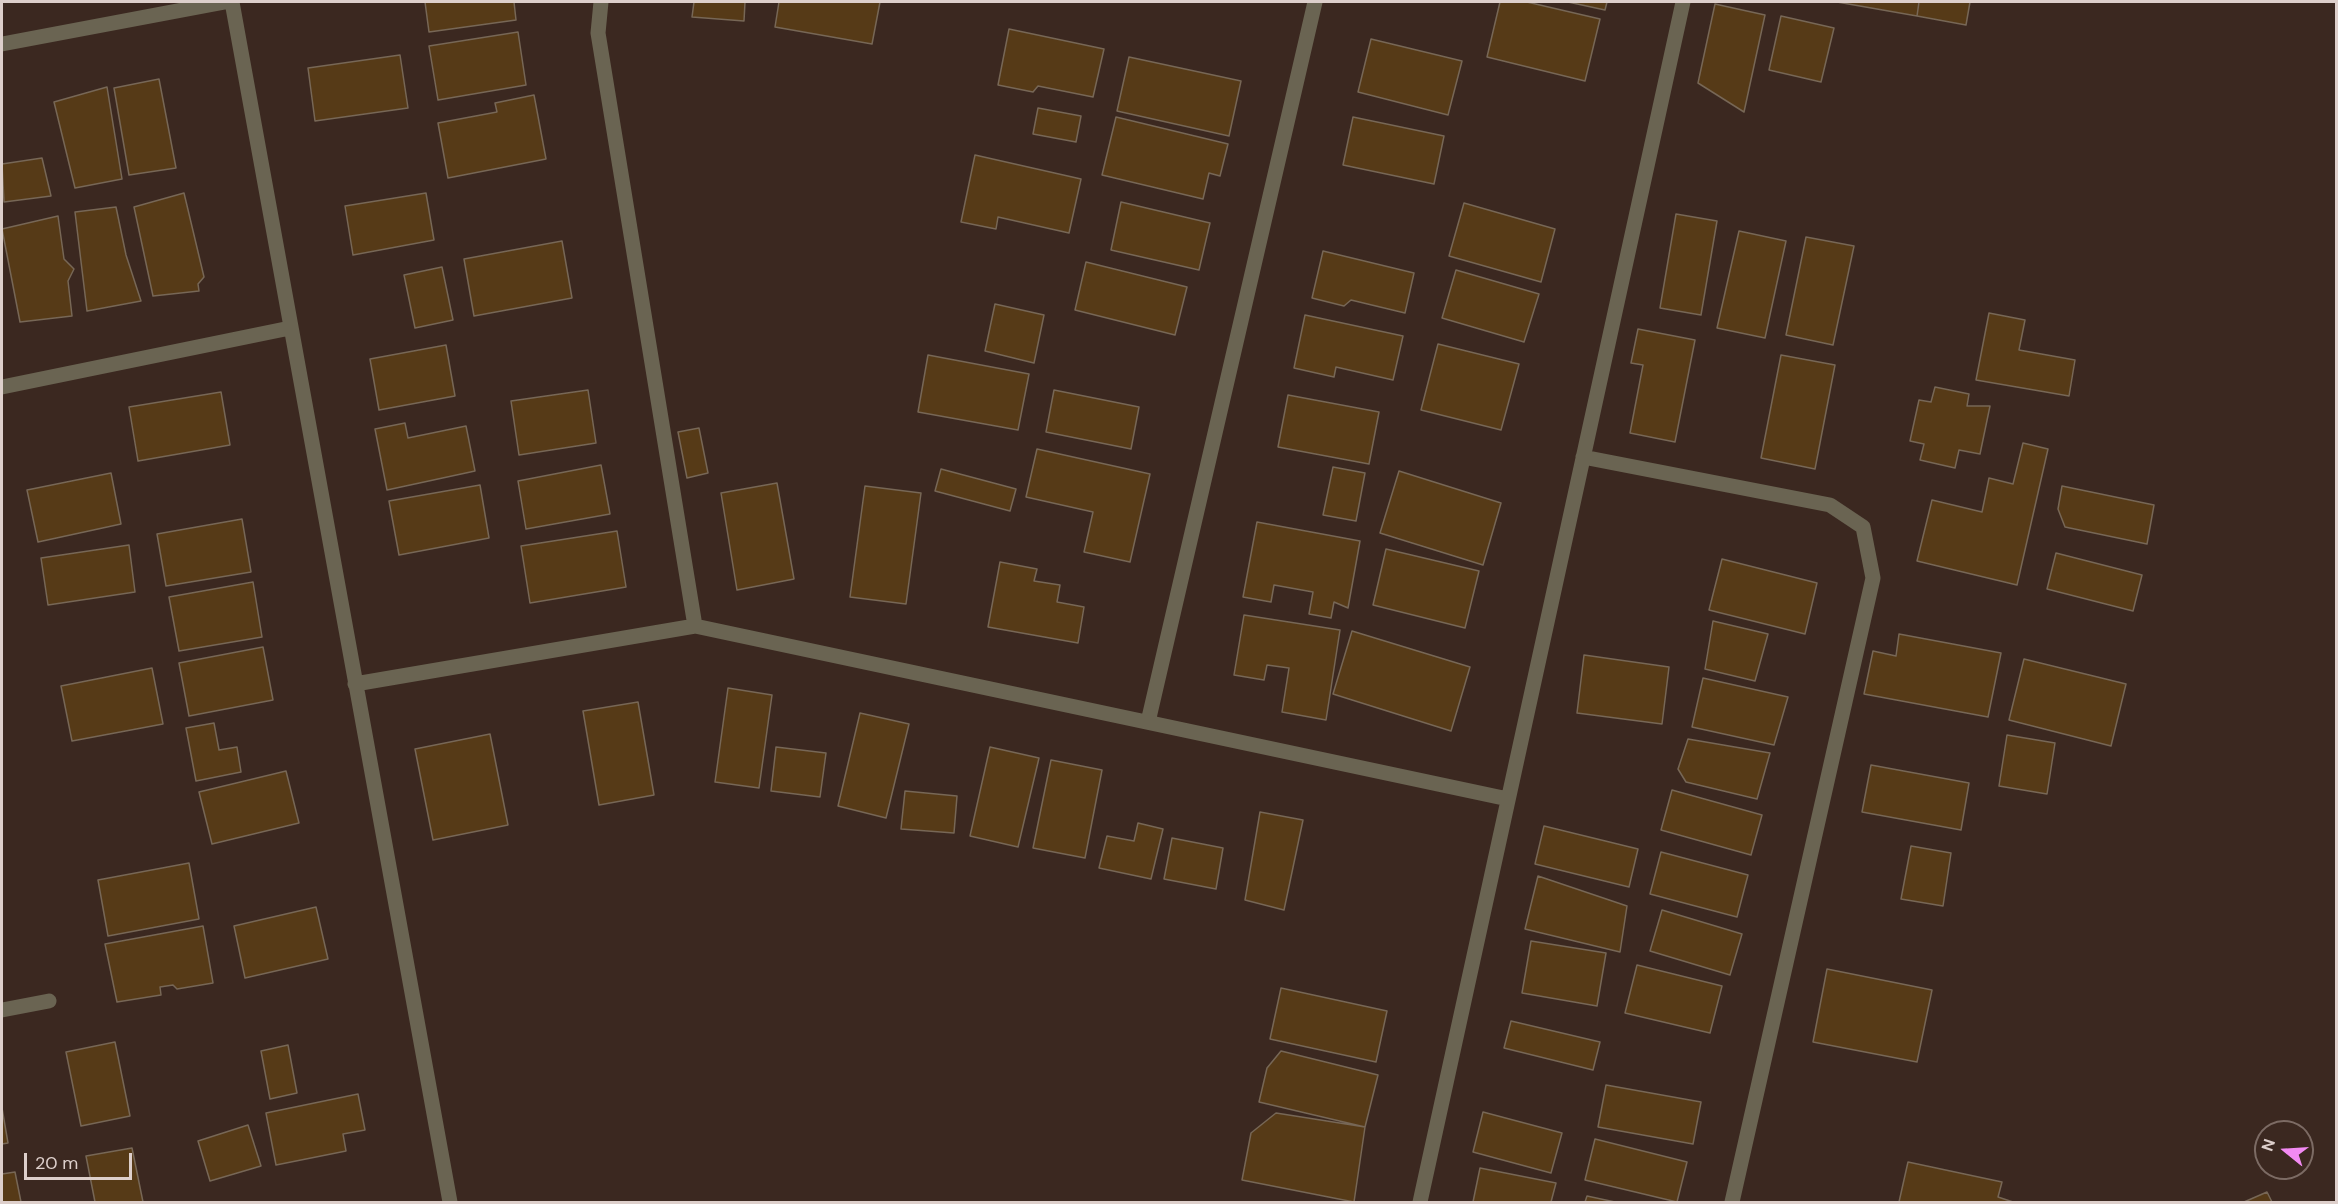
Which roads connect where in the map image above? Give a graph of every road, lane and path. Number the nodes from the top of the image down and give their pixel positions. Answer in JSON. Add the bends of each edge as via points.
{"nodes":[{"id":1,"x":225,"y":2,"type":"edge"},
{"id":2,"x":232,"y":2,"type":"edge"},
{"id":3,"x":601,"y":2,"type":"edge"},
{"id":4,"x":1315,"y":2,"type":"edge"},
{"id":5,"x":1683,"y":2,"type":"edge"},
{"id":6,"x":2,"y":44,"type":"edge"},
{"id":7,"x":290,"y":328,"type":"junction"},
{"id":8,"x":2,"y":387,"type":"edge"},
{"id":9,"x":1583,"y":457,"type":"junction"},
{"id":10,"x":695,"y":626,"type":"junction"},
{"id":11,"x":355,"y":684,"type":"junction"},
{"id":12,"x":1148,"y":723,"type":"junction"},
{"id":13,"x":1508,"y":799,"type":"junction"},
{"id":14,"x":49,"y":1001,"type":"dead end"},
{"id":15,"x":2,"y":1010,"type":"edge"},
{"id":16,"x":450,"y":1203,"type":"edge"},
{"id":17,"x":1420,"y":1203,"type":"edge"},
{"id":18,"x":1732,"y":1203,"type":"edge"}],
"edges":[{"from":1,"to":6,"type":"street"},
{"from":2,"to":7,"type":"street"},
{"from":3,"to":10,"type":"street","via":[[598,33]]},
{"from":4,"to":12,"type":"street"},
{"from":5,"to":9,"type":"street"},
{"from":7,"to":8,"type":"street"},
{"from":7,"to":11,"type":"street"},
{"from":9,"to":13,"type":"street"},
{"from":9,"to":18,"type":"street","via":[[1830,505],[1863,527],[1873,578]]},
{"from":10,"to":11,"type":"street"},
{"from":10,"to":12,"type":"street"},
{"from":11,"to":16,"type":"street"},
{"from":12,"to":13,"type":"street"},
{"from":13,"to":17,"type":"street"},
{"from":14,"to":15,"type":"street"}]}
